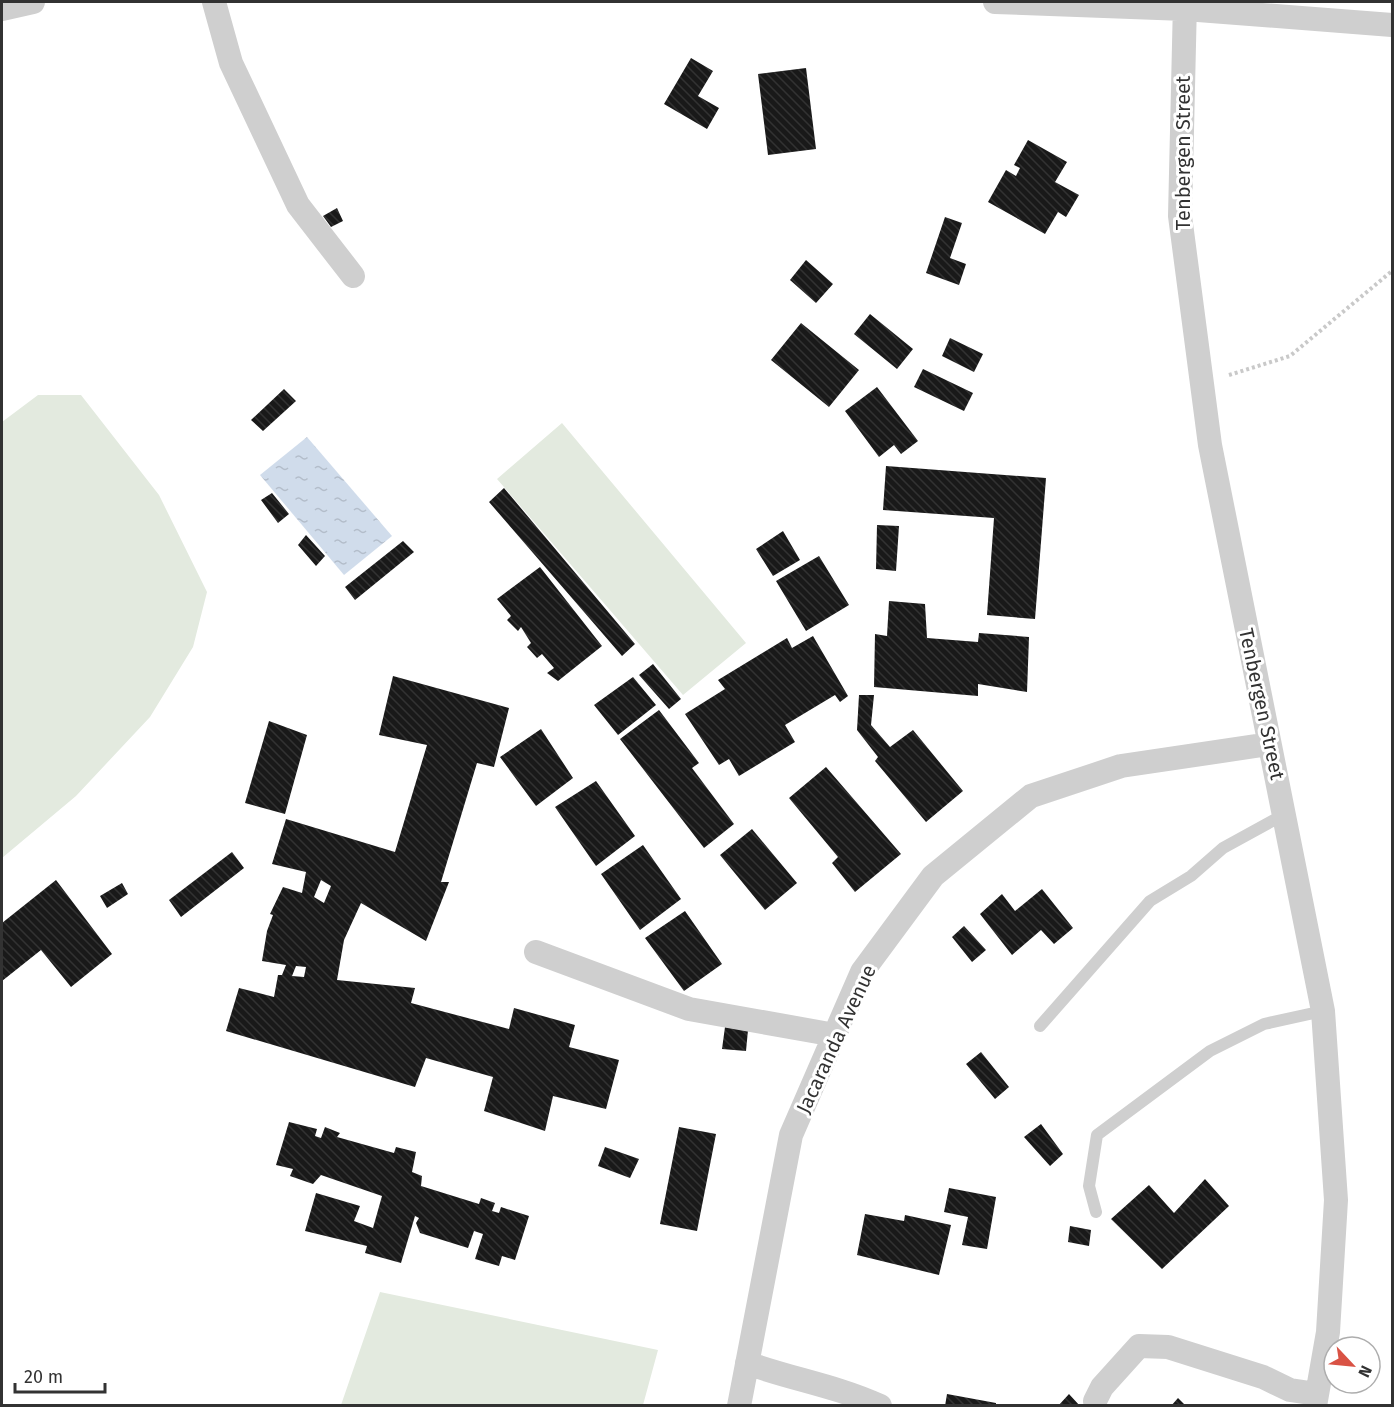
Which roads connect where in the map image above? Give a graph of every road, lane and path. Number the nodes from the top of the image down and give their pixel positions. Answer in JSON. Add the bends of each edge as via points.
{"nodes":[{"id":1,"x":33,"y":2,"type":"edge"},
{"id":2,"x":214,"y":2,"type":"edge"},
{"id":3,"x":995,"y":2,"type":"edge"},
{"id":4,"x":1185,"y":5,"type":"edge"},
{"id":5,"x":2,"y":9,"type":"edge"},
{"id":6,"x":1392,"y":25,"type":"edge"},
{"id":7,"x":1392,"y":271,"type":"edge"},
{"id":8,"x":353,"y":276,"type":"dead end"},
{"id":9,"x":1204,"y":403,"type":"junction"},
{"id":10,"x":1269,"y":744,"type":"junction"},
{"id":11,"x":1285,"y":814,"type":"junction"},
{"id":12,"x":536,"y":952,"type":"dead end"},
{"id":13,"x":1323,"y":1011,"type":"junction"},
{"id":14,"x":1040,"y":1026,"type":"dead end"},
{"id":15,"x":835,"y":1035,"type":"junction"},
{"id":16,"x":1096,"y":1212,"type":"dead end"},
{"id":17,"x":747,"y":1363,"type":"junction"},
{"id":18,"x":1316,"y":1400,"type":"edge"},
{"id":19,"x":1095,"y":1401,"type":"dead end"},
{"id":20,"x":739,"y":1406,"type":"edge"},
{"id":21,"x":880,"y":1406,"type":"edge"}],
"edges":[{"from":1,"to":5,"type":"street"},
{"from":2,"to":8,"type":"street","via":[[231,63],[298,205]]},
{"from":3,"to":4,"type":"street"},
{"from":4,"to":6,"type":"street"},
{"from":4,"to":9,"type":"street","name":"Tenbergen Street","via":[[1180,216]]},
{"from":7,"to":9,"type":"path","via":[[1290,356],[1229,374]]},
{"from":9,"to":10,"type":"street","name":"Tenbergen Street"},
{"from":10,"to":11,"type":"street","name":"Tenbergen Street"},
{"from":10,"to":15,"type":"street","name":"Jacaranda Avenue","via":[[1120,766],[1031,796],[933,876],[862,972]]},
{"from":11,"to":13,"type":"street","name":"Tenbergen Street"},
{"from":11,"to":14,"type":"lane","via":[[1223,848],[1191,876],[1150,901]]},
{"from":12,"to":15,"type":"street","via":[[689,1009]]},
{"from":13,"to":16,"type":"lane","via":[[1264,1024],[1210,1051],[1097,1136],[1089,1186]]},
{"from":13,"to":18,"type":"street","name":"Tenbergen Street","via":[[1336,1200],[1328,1332]]},
{"from":15,"to":17,"type":"street","name":"Jacaranda Avenue","via":[[792,1136]]},
{"from":17,"to":20,"type":"street","name":"Jacaranda Avenue"},
{"from":17,"to":21,"type":"street","via":[[782,1376],[850,1392]]},
{"from":18,"to":19,"type":"street","via":[[1263,1377],[1168,1347],[1139,1346],[1102,1387]]}]}
